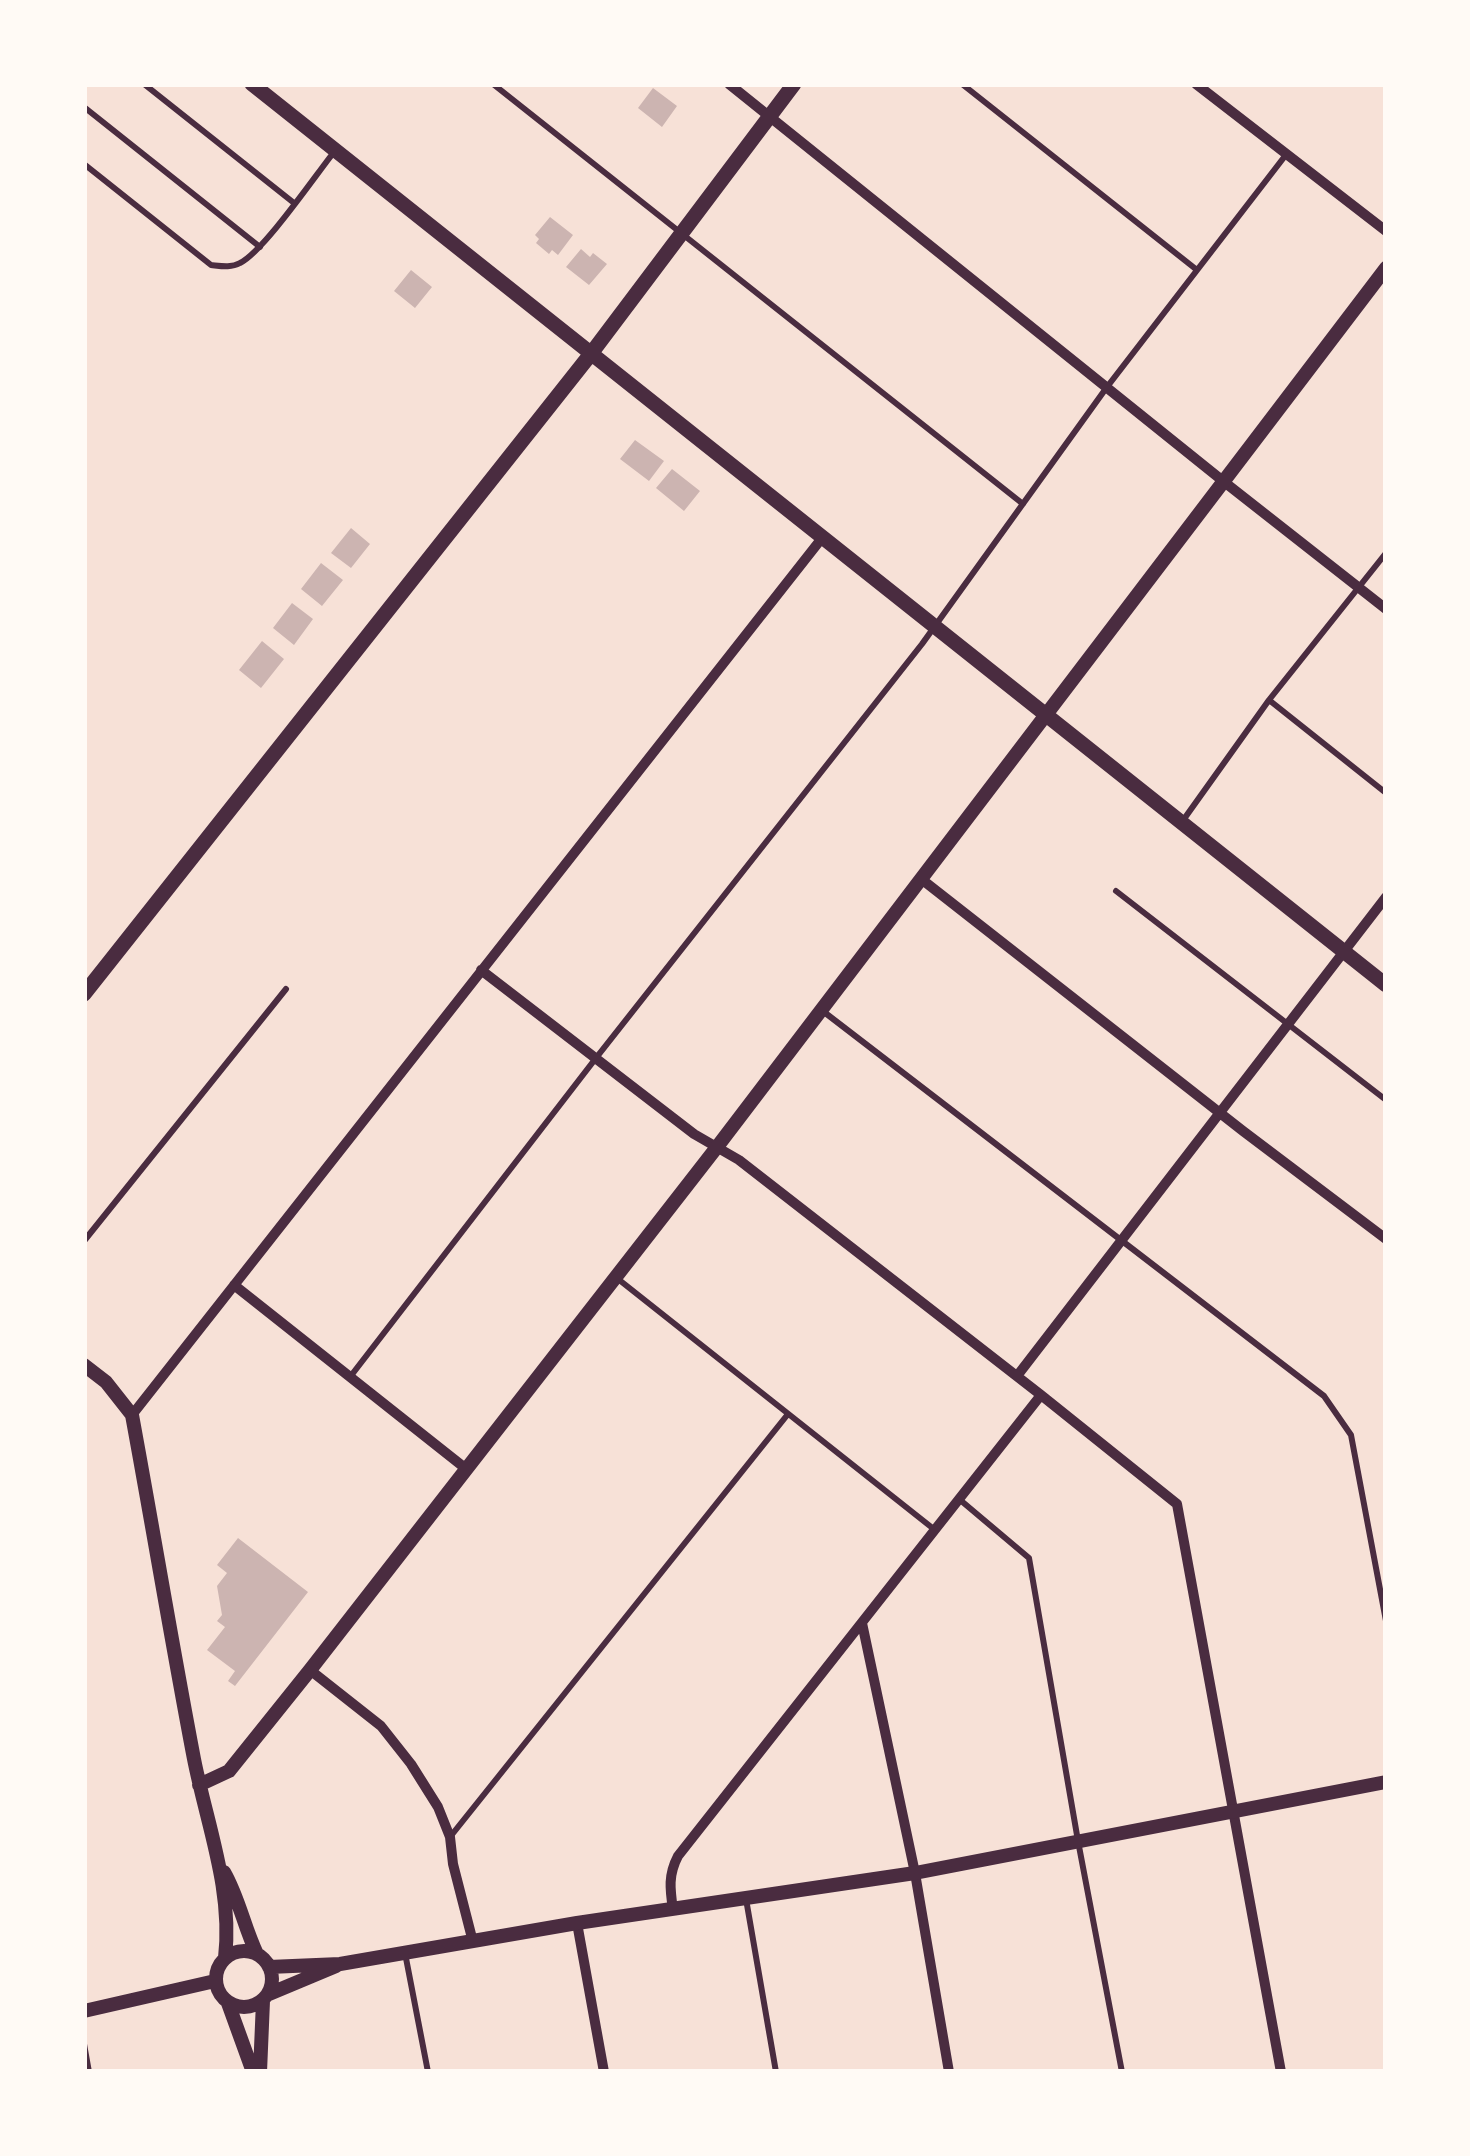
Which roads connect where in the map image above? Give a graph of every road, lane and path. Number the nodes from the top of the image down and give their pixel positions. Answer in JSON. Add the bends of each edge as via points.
{"nodes":[{"id":1,"x":144,"y":84,"type":"edge"},
{"id":2,"x":252,"y":84,"type":"edge"},
{"id":3,"x":493,"y":84,"type":"edge"},
{"id":4,"x":729,"y":84,"type":"edge"},
{"id":5,"x":794,"y":84,"type":"edge"},
{"id":6,"x":962,"y":84,"type":"edge"},
{"id":7,"x":1196,"y":84,"type":"edge"},
{"id":8,"x":84,"y":106,"type":"edge"},
{"id":9,"x":770,"y":116,"type":"junction"},
{"id":10,"x":335,"y":151,"type":"junction"},
{"id":11,"x":1286,"y":154,"type":"junction"},
{"id":12,"x":84,"y":164,"type":"edge"},
{"id":13,"x":294,"y":203,"type":"junction"},
{"id":14,"x":1386,"y":231,"type":"edge"},
{"id":15,"x":680,"y":234,"type":"junction"},
{"id":16,"x":260,"y":247,"type":"junction"},
{"id":17,"x":1386,"y":268,"type":"edge"},
{"id":18,"x":1197,"y":270,"type":"junction"},
{"id":19,"x":590,"y":355,"type":"junction"},
{"id":20,"x":1107,"y":387,"type":"junction"},
{"id":21,"x":1223,"y":482,"type":"junction"},
{"id":22,"x":1023,"y":504,"type":"junction"},
{"id":23,"x":822,"y":538,"type":"junction"},
{"id":24,"x":1386,"y":553,"type":"edge"},
{"id":25,"x":1360,"y":588,"type":"junction"},
{"id":26,"x":1386,"y":608,"type":"edge"},
{"id":27,"x":934,"y":626,"type":"junction"},
{"id":28,"x":1269,"y":700,"type":"junction"},
{"id":29,"x":1046,"y":713,"type":"junction"},
{"id":30,"x":1386,"y":793,"type":"edge"},
{"id":31,"x":1181,"y":822,"type":"junction"},
{"id":32,"x":920,"y":878,"type":"junction"},
{"id":33,"x":1116,"y":891,"type":"dead end"},
{"id":34,"x":1386,"y":897,"type":"edge"},
{"id":35,"x":1344,"y":952,"type":"junction"},
{"id":36,"x":482,"y":970,"type":"junction"},
{"id":37,"x":1386,"y":986,"type":"edge"},
{"id":38,"x":286,"y":989,"type":"dead end"},
{"id":39,"x":84,"y":994,"type":"edge"},
{"id":40,"x":821,"y":1010,"type":"junction"},
{"id":41,"x":1288,"y":1024,"type":"junction"},
{"id":42,"x":596,"y":1058,"type":"junction"},
{"id":43,"x":1386,"y":1100,"type":"edge"},
{"id":44,"x":1220,"y":1113,"type":"junction"},
{"id":45,"x":717,"y":1147,"type":"junction"},
{"id":46,"x":1123,"y":1239,"type":"junction"},
{"id":47,"x":1386,"y":1239,"type":"edge"},
{"id":48,"x":84,"y":1241,"type":"edge"},
{"id":49,"x":615,"y":1277,"type":"junction"},
{"id":50,"x":234,"y":1285,"type":"junction"},
{"id":51,"x":84,"y":1365,"type":"edge"},
{"id":52,"x":1017,"y":1376,"type":"junction"},
{"id":53,"x":350,"y":1378,"type":"junction"},
{"id":54,"x":1042,"y":1395,"type":"junction"},
{"id":55,"x":132,"y":1414,"type":"junction"},
{"id":56,"x":788,"y":1414,"type":"junction"},
{"id":57,"x":465,"y":1468,"type":"junction"},
{"id":58,"x":959,"y":1499,"type":"junction"},
{"id":59,"x":934,"y":1530,"type":"junction"},
{"id":60,"x":1386,"y":1621,"type":"edge"},
{"id":61,"x":862,"y":1623,"type":"junction"},
{"id":62,"x":310,"y":1670,"type":"junction"},
{"id":63,"x":1386,"y":1782,"type":"edge"},
{"id":64,"x":199,"y":1785,"type":"junction"},
{"id":65,"x":1233,"y":1810,"type":"junction"},
{"id":66,"x":450,"y":1837,"type":"junction"},
{"id":67,"x":1078,"y":1841,"type":"junction"},
{"id":68,"x":221,"y":1867,"type":"junction"},
{"id":69,"x":916,"y":1873,"type":"junction"},
{"id":70,"x":746,"y":1898,"type":"junction"},
{"id":71,"x":673,"y":1910,"type":"junction"},
{"id":72,"x":577,"y":1923,"type":"junction"},
{"id":73,"x":473,"y":1942,"type":"junction"},
{"id":74,"x":405,"y":1953,"type":"junction"},
{"id":75,"x":257,"y":1954,"type":"junction"},
{"id":76,"x":225,"y":1958,"type":"junction"},
{"id":77,"x":340,"y":1964,"type":"junction"},
{"id":78,"x":269,"y":1967,"type":"junction"},
{"id":79,"x":215,"y":1981,"type":"junction"},
{"id":80,"x":266,"y":1997,"type":"junction"},
{"id":81,"x":228,"y":2003,"type":"junction"},
{"id":82,"x":84,"y":2011,"type":"edge"},
{"id":83,"x":84,"y":2044,"type":"edge"},
{"id":84,"x":87,"y":2068,"type":"edge"},
{"id":85,"x":256,"y":2072,"type":"edge"},
{"id":86,"x":428,"y":2072,"type":"edge"},
{"id":87,"x":604,"y":2072,"type":"edge"},
{"id":88,"x":776,"y":2072,"type":"edge"},
{"id":89,"x":950,"y":2072,"type":"edge"},
{"id":90,"x":1122,"y":2072,"type":"edge"},
{"id":91,"x":1280,"y":2072,"type":"edge"}],
"edges":[{"from":1,"to":13,"type":"lane"},
{"from":2,"to":10,"type":"main road"},
{"from":3,"to":15,"type":"lane"},
{"from":4,"to":9,"type":"street"},
{"from":5,"to":9,"type":"main road"},
{"from":6,"to":18,"type":"lane"},
{"from":7,"to":11,"type":"street"},
{"from":8,"to":16,"type":"lane"},
{"from":9,"to":15,"type":"main road"},
{"from":9,"to":20,"type":"street"},
{"from":10,"to":13,"type":"lane"},
{"from":10,"to":19,"type":"main road"},
{"from":11,"to":14,"type":"street"},
{"from":11,"to":18,"type":"lane"},
{"from":12,"to":16,"type":"lane","via":[[211,265],[242,263]]},
{"from":13,"to":16,"type":"lane"},
{"from":15,"to":19,"type":"main road"},
{"from":15,"to":22,"type":"lane"},
{"from":17,"to":21,"type":"street"},
{"from":18,"to":20,"type":"lane"},
{"from":19,"to":23,"type":"main road"},
{"from":19,"to":39,"type":"main road"},
{"from":20,"to":21,"type":"street"},
{"from":20,"to":22,"type":"lane"},
{"from":21,"to":25,"type":"street"},
{"from":21,"to":29,"type":"street"},
{"from":22,"to":27,"type":"lane"},
{"from":23,"to":27,"type":"main road"},
{"from":23,"to":36,"type":"street"},
{"from":24,"to":25,"type":"lane"},
{"from":25,"to":26,"type":"street"},
{"from":25,"to":28,"type":"lane"},
{"from":27,"to":29,"type":"main road"},
{"from":27,"to":42,"type":"lane"},
{"from":28,"to":30,"type":"lane"},
{"from":28,"to":31,"type":"lane"},
{"from":29,"to":31,"type":"main road"},
{"from":29,"to":32,"type":"street"},
{"from":31,"to":35,"type":"main road"},
{"from":32,"to":40,"type":"street"},
{"from":32,"to":44,"type":"street"},
{"from":33,"to":41,"type":"lane"},
{"from":34,"to":35,"type":"street"},
{"from":35,"to":37,"type":"main road"},
{"from":35,"to":41,"type":"street"},
{"from":36,"to":42,"type":"street"},
{"from":36,"to":50,"type":"street"},
{"from":38,"to":48,"type":"lane"},
{"from":40,"to":45,"type":"street"},
{"from":40,"to":46,"type":"lane"},
{"from":41,"to":43,"type":"lane"},
{"from":41,"to":44,"type":"street"},
{"from":42,"to":45,"type":"street"},
{"from":42,"to":53,"type":"lane"},
{"from":44,"to":46,"type":"street"},
{"from":44,"to":47,"type":"street"},
{"from":45,"to":49,"type":"street"},
{"from":45,"to":52,"type":"street"},
{"from":46,"to":52,"type":"street"},
{"from":46,"to":60,"type":"lane","via":[[1324,1396],[1351,1435]]},
{"from":49,"to":56,"type":"lane"},
{"from":49,"to":57,"type":"street"},
{"from":50,"to":53,"type":"street"},
{"from":50,"to":55,"type":"street"},
{"from":51,"to":55,"type":"street"},
{"from":52,"to":54,"type":"street"},
{"from":53,"to":57,"type":"street"},
{"from":54,"to":58,"type":"street"},
{"from":54,"to":65,"type":"street","via":[[1177,1504]]},
{"from":55,"to":64,"type":"street"},
{"from":56,"to":59,"type":"lane"},
{"from":56,"to":66,"type":"lane"},
{"from":57,"to":62,"type":"street"},
{"from":58,"to":59,"type":"street"},
{"from":58,"to":67,"type":"lane","via":[[1029,1558]]},
{"from":59,"to":61,"type":"street"},
{"from":61,"to":69,"type":"street"},
{"from":61,"to":71,"type":"street","via":[[678,1856],[669,1887]]},
{"from":62,"to":64,"type":"street","via":[[230,1771]]},
{"from":62,"to":66,"type":"street","via":[[381,1726]]},
{"from":63,"to":65,"type":"street"},
{"from":64,"to":68,"type":"street"},
{"from":65,"to":67,"type":"street"},
{"from":65,"to":91,"type":"street"},
{"from":66,"to":73,"type":"street"},
{"from":67,"to":69,"type":"street"},
{"from":67,"to":90,"type":"lane"},
{"from":68,"to":75,"type":"street"},
{"from":68,"to":76,"type":"street"},
{"from":69,"to":70,"type":"street"},
{"from":69,"to":89,"type":"street"},
{"from":70,"to":71,"type":"street"},
{"from":70,"to":88,"type":"lane"},
{"from":71,"to":72,"type":"street"},
{"from":72,"to":73,"type":"street"},
{"from":72,"to":87,"type":"street"},
{"from":73,"to":74,"type":"street"},
{"from":74,"to":77,"type":"street"},
{"from":74,"to":86,"type":"lane"},
{"from":75,"to":76,"type":"street"},
{"from":75,"to":78,"type":"street"},
{"from":76,"to":79,"type":"street"},
{"from":77,"to":78,"type":"street"},
{"from":77,"to":80,"type":"street"},
{"from":78,"to":80,"type":"street"},
{"from":79,"to":81,"type":"street"},
{"from":79,"to":82,"type":"street"},
{"from":80,"to":81,"type":"street","via":[[246,2008]]},
{"from":80,"to":85,"type":"street"},
{"from":81,"to":85,"type":"street"},
{"from":83,"to":84,"type":"lane"}]}
